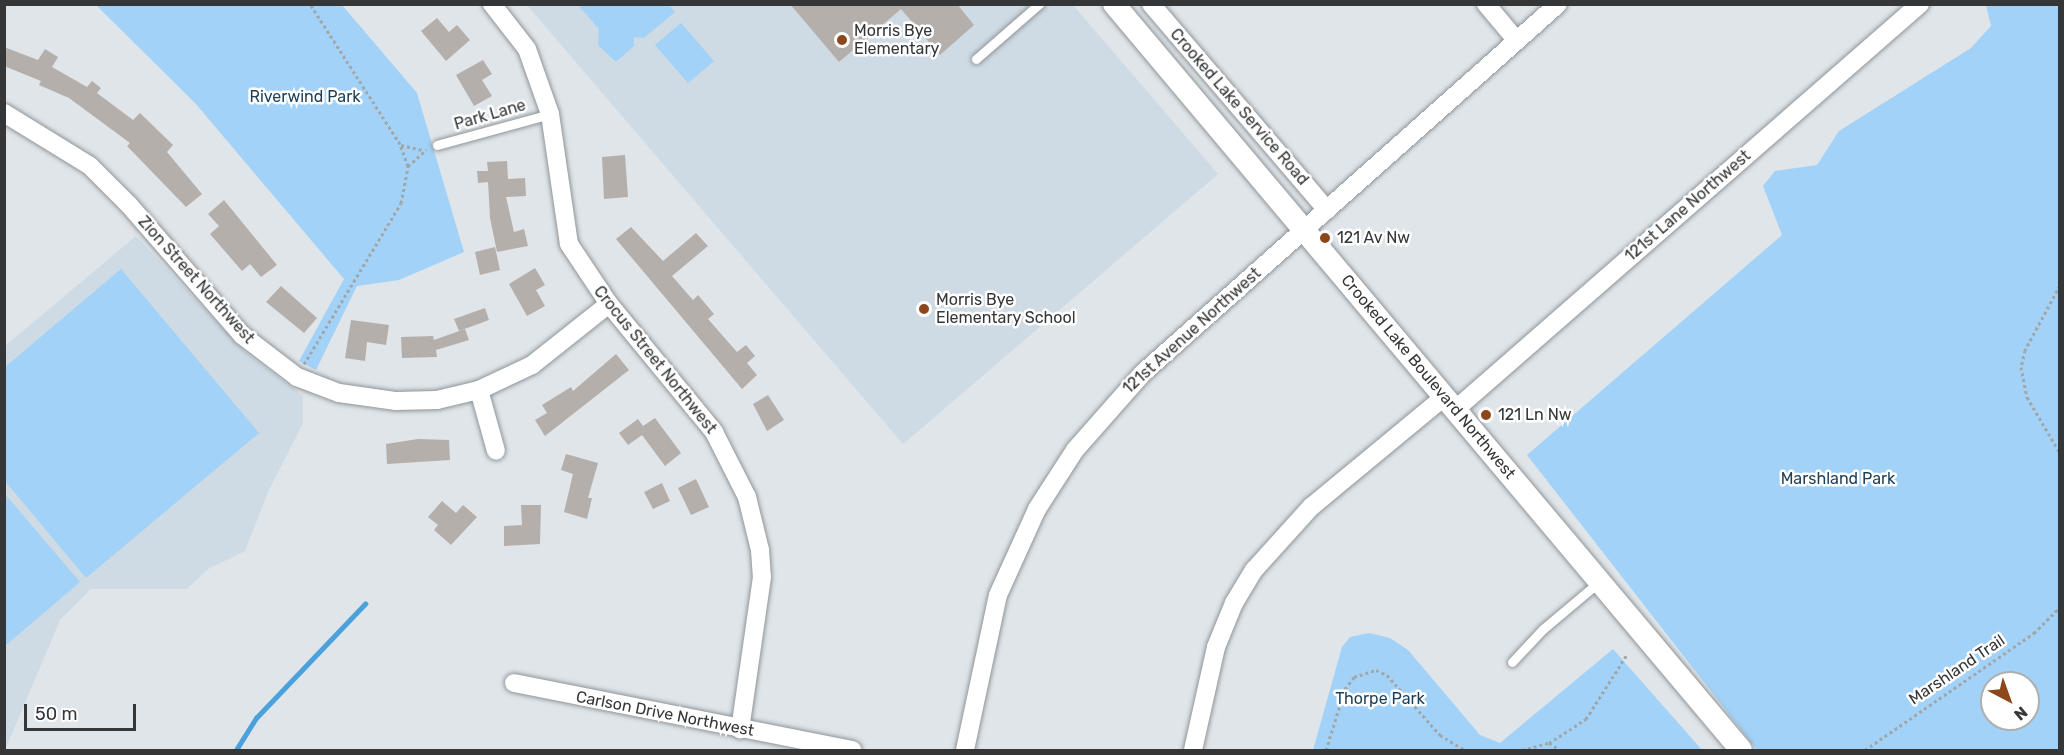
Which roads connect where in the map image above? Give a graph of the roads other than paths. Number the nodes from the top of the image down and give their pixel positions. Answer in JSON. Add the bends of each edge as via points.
{"nodes":[{"id":1,"x":492,"y":4,"type":"edge"},
{"id":2,"x":1039,"y":4,"type":"edge"},
{"id":3,"x":1114,"y":4,"type":"edge"},
{"id":4,"x":1151,"y":4,"type":"edge"},
{"id":5,"x":1486,"y":4,"type":"edge"},
{"id":6,"x":1558,"y":4,"type":"edge"},
{"id":7,"x":1920,"y":4,"type":"edge"},
{"id":8,"x":1517,"y":41,"type":"junction"},
{"id":9,"x":976,"y":59,"type":"dead end"},
{"id":10,"x":4,"y":113,"type":"edge"},
{"id":11,"x":550,"y":114,"type":"junction"},
{"id":12,"x":437,"y":145,"type":"road end"},
{"id":13,"x":1327,"y":210,"type":"junction"},
{"id":14,"x":1304,"y":230,"type":"junction"},
{"id":15,"x":609,"y":304,"type":"junction"},
{"id":16,"x":480,"y":390,"type":"junction"},
{"id":17,"x":1451,"y":403,"type":"junction"},
{"id":18,"x":496,"y":451,"type":"dead end"},
{"id":19,"x":1600,"y":581,"type":"junction"},
{"id":20,"x":1512,"y":662,"type":"dead end"},
{"id":21,"x":514,"y":683,"type":"dead end"},
{"id":22,"x":740,"y":729,"type":"junction"},
{"id":23,"x":852,"y":750,"type":"edge"},
{"id":24,"x":965,"y":750,"type":"edge"},
{"id":25,"x":1193,"y":750,"type":"edge"},
{"id":26,"x":1741,"y":750,"type":"edge"}],
"edges":[{"from":1,"to":11,"type":"street","name":"Crocus Street Northwest","via":[[527,48]]},
{"from":2,"to":9,"type":"lane"},
{"from":3,"to":14,"type":"street","name":"Crooked Lake Boulevard Northwest"},
{"from":4,"to":13,"type":"street","name":"Crooked Lake Service Road"},
{"from":5,"to":8,"type":"street"},
{"from":6,"to":8,"type":"street","name":"121st Avenue Northwest"},
{"from":7,"to":17,"type":"street","name":"121st Lane Northwest"},
{"from":8,"to":13,"type":"street","name":"121st Avenue Northwest"},
{"from":10,"to":16,"type":"street","name":"Zion Street Northwest","via":[[90,166],[242,335],[297,377],[339,393],[382,401],[437,400]]},
{"from":11,"to":12,"type":"lane","name":"Park Lane"},
{"from":11,"to":15,"type":"street","name":"Crocus Street Northwest","via":[[569,244]]},
{"from":13,"to":14,"type":"street","name":"121st Avenue Northwest"},
{"from":14,"to":17,"type":"street","name":"Crooked Lake Boulevard Northwest"},
{"from":14,"to":24,"type":"street","name":"121st Avenue Northwest","via":[[1143,373],[1075,450],[1037,509],[998,595]]},
{"from":15,"to":16,"type":"street","name":"Zion Street Northwest","via":[[532,365]]},
{"from":15,"to":22,"type":"street","name":"Crocus Street Northwest","via":[[714,432],[747,497],[760,550],[762,577],[753,665]]},
{"from":16,"to":18,"type":"street"},
{"from":17,"to":19,"type":"street","name":"Crooked Lake Boulevard Northwest"},
{"from":17,"to":25,"type":"street","name":"121st Lane Northwest","via":[[1311,507],[1254,570],[1234,603],[1216,646]]},
{"from":19,"to":20,"type":"lane","via":[[1543,629]]},
{"from":19,"to":26,"type":"street","name":"Crooked Lake Boulevard Northwest"},
{"from":21,"to":22,"type":"street","name":"Carlson Drive Northwest"},
{"from":22,"to":23,"type":"street","name":"Carlson Drive Northwest"}]}
